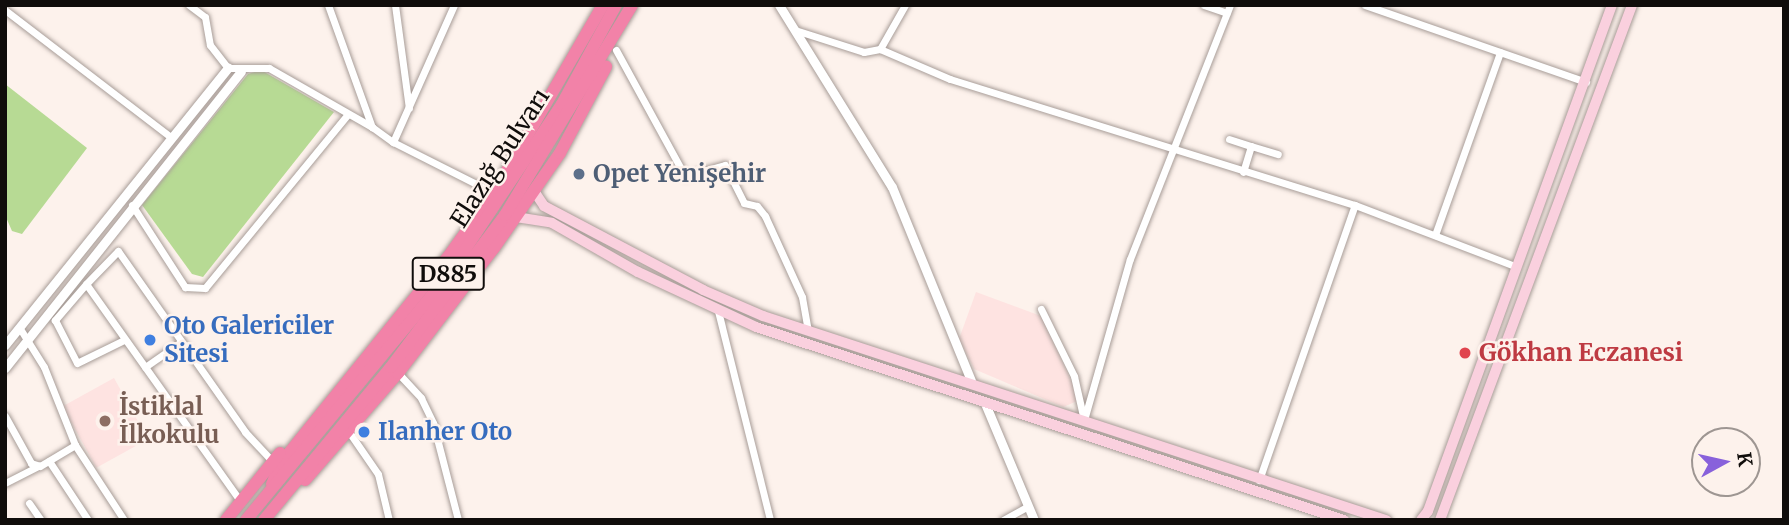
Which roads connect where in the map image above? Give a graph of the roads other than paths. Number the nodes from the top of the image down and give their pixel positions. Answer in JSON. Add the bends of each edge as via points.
{"nodes":[{"id":1,"x":188,"y":5,"type":"edge"},
{"id":2,"x":328,"y":5,"type":"edge"},
{"id":3,"x":395,"y":5,"type":"edge"},
{"id":4,"x":454,"y":5,"type":"edge"},
{"id":5,"x":603,"y":5,"type":"edge"},
{"id":6,"x":616,"y":5,"type":"edge"},
{"id":7,"x":632,"y":5,"type":"edge"},
{"id":8,"x":640,"y":5,"type":"edge"},
{"id":9,"x":779,"y":5,"type":"edge"},
{"id":10,"x":905,"y":5,"type":"edge"},
{"id":11,"x":1204,"y":5,"type":"edge"},
{"id":12,"x":1365,"y":5,"type":"edge"},
{"id":13,"x":1612,"y":5,"type":"edge"},
{"id":14,"x":1632,"y":5,"type":"edge"},
{"id":15,"x":1228,"y":9,"type":"edge"},
{"id":16,"x":5,"y":10,"type":"edge"},
{"id":17,"x":793,"y":29,"type":"junction"},
{"id":18,"x":880,"y":49,"type":"junction"},
{"id":19,"x":615,"y":50,"type":"junction"},
{"id":20,"x":1500,"y":52,"type":"junction"},
{"id":21,"x":228,"y":68,"type":"junction"},
{"id":22,"x":241,"y":71,"type":"junction"},
{"id":23,"x":1586,"y":82,"type":"junction"},
{"id":24,"x":409,"y":108,"type":"junction"},
{"id":25,"x":347,"y":115,"type":"junction"},
{"id":26,"x":372,"y":127,"type":"junction"},
{"id":27,"x":172,"y":138,"type":"junction"},
{"id":28,"x":1229,"y":139,"type":"dead end"},
{"id":29,"x":393,"y":142,"type":"junction"},
{"id":30,"x":1251,"y":146,"type":"junction"},
{"id":31,"x":1174,"y":152,"type":"junction"},
{"id":32,"x":1278,"y":154,"type":"dead end"},
{"id":33,"x":1243,"y":172,"type":"junction"},
{"id":34,"x":534,"y":191,"type":"junction"},
{"id":35,"x":494,"y":193,"type":"junction"},
{"id":36,"x":132,"y":205,"type":"junction"},
{"id":37,"x":1355,"y":205,"type":"junction"},
{"id":38,"x":516,"y":217,"type":"junction"},
{"id":39,"x":1435,"y":235,"type":"junction"},
{"id":40,"x":1517,"y":267,"type":"junction"},
{"id":41,"x":86,"y":284,"type":"junction"},
{"id":42,"x":1041,"y":309,"type":"dead end"},
{"id":43,"x":718,"y":311,"type":"junction"},
{"id":44,"x":19,"y":327,"type":"junction"},
{"id":45,"x":807,"y":330,"type":"junction"},
{"id":46,"x":124,"y":340,"type":"junction"},
{"id":47,"x":27,"y":341,"type":"junction"},
{"id":48,"x":181,"y":342,"type":"junction"},
{"id":49,"x":5,"y":345,"type":"edge"},
{"id":50,"x":145,"y":367,"type":"junction"},
{"id":51,"x":5,"y":368,"type":"edge"},
{"id":52,"x":398,"y":373,"type":"junction"},
{"id":53,"x":971,"y":382,"type":"junction"},
{"id":54,"x":984,"y":401,"type":"junction"},
{"id":55,"x":5,"y":416,"type":"edge"},
{"id":56,"x":1084,"y":420,"type":"junction"},
{"id":57,"x":307,"y":431,"type":"junction"},
{"id":58,"x":349,"y":432,"type":"junction"},
{"id":59,"x":75,"y":444,"type":"junction"},
{"id":60,"x":49,"y":461,"type":"junction"},
{"id":61,"x":273,"y":462,"type":"junction"},
{"id":62,"x":40,"y":466,"type":"junction"},
{"id":63,"x":1259,"y":480,"type":"junction"},
{"id":64,"x":5,"y":482,"type":"edge"},
{"id":65,"x":266,"y":497,"type":"junction"},
{"id":66,"x":280,"y":501,"type":"junction"},
{"id":67,"x":241,"y":502,"type":"junction"},
{"id":68,"x":29,"y":503,"type":"dead end"},
{"id":69,"x":1028,"y":506,"type":"junction"},
{"id":70,"x":41,"y":520,"type":"edge"},
{"id":71,"x":88,"y":520,"type":"edge"},
{"id":72,"x":124,"y":520,"type":"edge"},
{"id":73,"x":226,"y":520,"type":"edge"},
{"id":74,"x":246,"y":520,"type":"edge"},
{"id":75,"x":264,"y":520,"type":"edge"},
{"id":76,"x":389,"y":520,"type":"edge"},
{"id":77,"x":458,"y":520,"type":"edge"},
{"id":78,"x":770,"y":520,"type":"edge"},
{"id":79,"x":1003,"y":520,"type":"edge"},
{"id":80,"x":1034,"y":520,"type":"edge"},
{"id":81,"x":1344,"y":520,"type":"edge"},
{"id":82,"x":1386,"y":520,"type":"edge"},
{"id":83,"x":1420,"y":520,"type":"edge"},
{"id":84,"x":1440,"y":520,"type":"edge"}],
"edges":[{"from":1,"to":21,"type":"street","via":[[205,18],[209,45]]},
{"from":2,"to":26,"type":"street"},
{"from":3,"to":24,"type":"street"},
{"from":4,"to":24,"type":"street"},
{"from":5,"to":35,"type":"highway"},
{"from":6,"to":65,"type":"highway","name":"Elazığ Bulvarı","number":"D885","via":[[562,104],[461,256]]},
{"from":7,"to":66,"type":"highway","name":"Elazığ Bulvarı","number":"D885","via":[[505,215],[391,367]]},
{"from":8,"to":19,"type":"highway"},
{"from":9,"to":17,"type":"street"},
{"from":10,"to":18,"type":"street"},
{"from":11,"to":15,"type":"street"},
{"from":12,"to":20,"type":"street"},
{"from":13,"to":23,"type":"main road"},
{"from":14,"to":84,"type":"main road"},
{"from":15,"to":31,"type":"street"},
{"from":16,"to":27,"type":"street"},
{"from":17,"to":18,"type":"street","via":[[864,52]]},
{"from":17,"to":53,"type":"street","via":[[892,187]]},
{"from":18,"to":31,"type":"street","via":[[950,79]]},
{"from":19,"to":34,"type":"highway"},
{"from":19,"to":45,"type":"street","via":[[685,176],[725,165],[744,203],[757,206],[765,216],[802,296]]},
{"from":20,"to":23,"type":"street"},
{"from":20,"to":39,"type":"street"},
{"from":21,"to":22,"type":"street"},
{"from":21,"to":27,"type":"street"},
{"from":22,"to":25,"type":"street","via":[[269,68]]},
{"from":22,"to":36,"type":"street"},
{"from":23,"to":40,"type":"main road"},
{"from":24,"to":29,"type":"street"},
{"from":25,"to":26,"type":"street"},
{"from":25,"to":36,"type":"street","via":[[205,288],[185,288]]},
{"from":26,"to":29,"type":"street"},
{"from":27,"to":44,"type":"street"},
{"from":28,"to":30,"type":"street"},
{"from":29,"to":35,"type":"street"},
{"from":30,"to":32,"type":"street"},
{"from":30,"to":33,"type":"street"},
{"from":31,"to":33,"type":"street"},
{"from":31,"to":56,"type":"street","via":[[1130,259]]},
{"from":33,"to":37,"type":"street"},
{"from":34,"to":38,"type":"highway"},
{"from":34,"to":45,"type":"main road","via":[[544,206],[703,290]]},
{"from":35,"to":57,"type":"highway","via":[[449,257]]},
{"from":36,"to":47,"type":"street"},
{"from":37,"to":39,"type":"street"},
{"from":37,"to":63,"type":"street"},
{"from":38,"to":43,"type":"main road","via":[[552,223]]},
{"from":38,"to":52,"type":"highway"},
{"from":39,"to":40,"type":"street"},
{"from":40,"to":83,"type":"main road","via":[[1428,511]]},
{"from":41,"to":46,"type":"street"},
{"from":41,"to":46,"type":"street","via":[[55,320],[77,363]]},
{"from":41,"to":48,"type":"street","via":[[118,251]]},
{"from":42,"to":56,"type":"street","via":[[1074,376]]},
{"from":43,"to":54,"type":"main road"},
{"from":43,"to":78,"type":"street"},
{"from":44,"to":47,"type":"street"},
{"from":44,"to":49,"type":"street"},
{"from":45,"to":53,"type":"main road"},
{"from":46,"to":50,"type":"street"},
{"from":47,"to":51,"type":"street"},
{"from":47,"to":59,"type":"street","via":[[44,367]]},
{"from":48,"to":50,"type":"street"},
{"from":48,"to":61,"type":"street","via":[[245,432]]},
{"from":50,"to":67,"type":"street"},
{"from":52,"to":58,"type":"highway"},
{"from":52,"to":77,"type":"street","via":[[421,398],[433,423]]},
{"from":53,"to":56,"type":"main road"},
{"from":54,"to":69,"type":"street"},
{"from":54,"to":81,"type":"main road"},
{"from":55,"to":62,"type":"street","via":[[24,456]]},
{"from":56,"to":63,"type":"main road"},
{"from":57,"to":61,"type":"highway","via":[[286,445]]},
{"from":57,"to":65,"type":"highway","via":[[281,463]]},
{"from":58,"to":66,"type":"highway","via":[[320,467]]},
{"from":58,"to":76,"type":"street","via":[[378,474]]},
{"from":59,"to":60,"type":"street"},
{"from":59,"to":72,"type":"street"},
{"from":60,"to":62,"type":"street"},
{"from":60,"to":71,"type":"street"},
{"from":61,"to":67,"type":"highway"},
{"from":62,"to":64,"type":"street"},
{"from":63,"to":82,"type":"main road"},
{"from":65,"to":74,"type":"highway","name":"Elazığ Bulvarı","number":"D885"},
{"from":66,"to":75,"type":"highway","name":"Elazığ Bulvarı","number":"D885"},
{"from":67,"to":73,"type":"highway"},
{"from":68,"to":70,"type":"street"},
{"from":69,"to":79,"type":"street"},
{"from":69,"to":80,"type":"street"}]}
